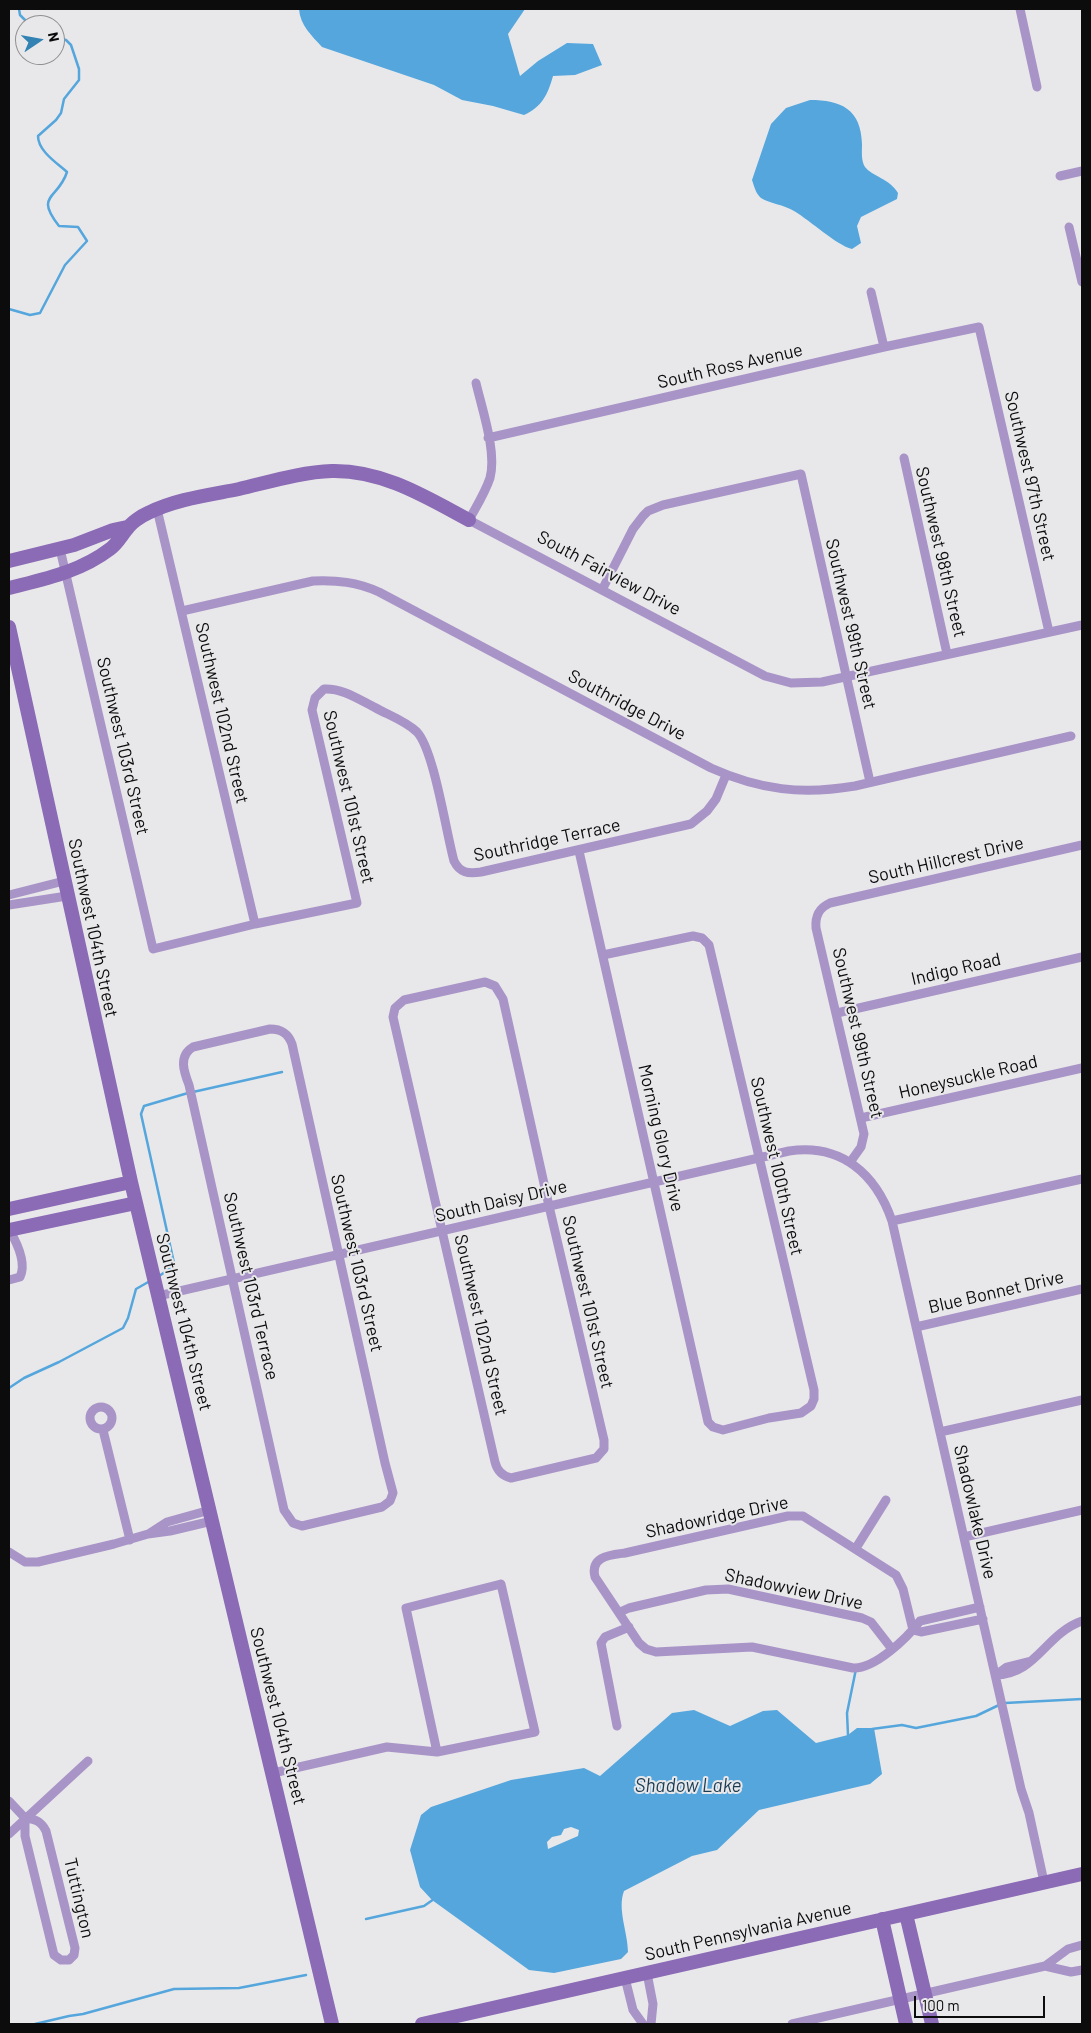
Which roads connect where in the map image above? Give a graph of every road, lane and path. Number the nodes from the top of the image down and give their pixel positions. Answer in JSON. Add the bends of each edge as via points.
{"nodes":[{"id":1,"x":1020,"y":9,"type":"edge"},
{"id":2,"x":1037,"y":87,"type":"dead end"},
{"id":3,"x":1082,"y":171,"type":"edge"},
{"id":4,"x":1060,"y":176,"type":"dead end"},
{"id":5,"x":1069,"y":227,"type":"dead end"},
{"id":6,"x":1082,"y":282,"type":"edge"},
{"id":7,"x":871,"y":292,"type":"dead end"},
{"id":8,"x":979,"y":327,"type":"joint"},
{"id":9,"x":884,"y":347,"type":"junction"},
{"id":10,"x":476,"y":383,"type":"dead end"},
{"id":11,"x":488,"y":438,"type":"junction"},
{"id":12,"x":904,"y":458,"type":"dead end"},
{"id":13,"x":157,"y":509,"type":"junction"},
{"id":14,"x":469,"y":520,"type":"junction"},
{"id":15,"x":127,"y":527,"type":"junction"},
{"id":16,"x":60,"y":549,"type":"junction"},
{"id":17,"x":9,"y":561,"type":"edge"},
{"id":18,"x":66,"y":573,"type":"junction"},
{"id":19,"x":9,"y":588,"type":"edge"},
{"id":20,"x":602,"y":590,"type":"junction"},
{"id":21,"x":182,"y":611,"type":"junction"},
{"id":22,"x":1082,"y":624,"type":"edge"},
{"id":23,"x":9,"y":627,"type":"edge"},
{"id":24,"x":1049,"y":632,"type":"junction"},
{"id":25,"x":947,"y":654,"type":"junction"},
{"id":26,"x":846,"y":676,"type":"junction"},
{"id":27,"x":315,"y":698,"type":"joint"},
{"id":28,"x":1071,"y":736,"type":"dead end"},
{"id":29,"x":726,"y":775,"type":"junction"},
{"id":30,"x":870,"y":782,"type":"junction"},
{"id":31,"x":1082,"y":845,"type":"edge"},
{"id":32,"x":579,"y":851,"type":"junction"},
{"id":33,"x":64,"y":881,"type":"junction"},
{"id":34,"x":9,"y":895,"type":"edge"},
{"id":35,"x":67,"y":896,"type":"junction"},
{"id":36,"x":9,"y":905,"type":"edge"},
{"id":37,"x":819,"y":911,"type":"joint"},
{"id":38,"x":254,"y":924,"type":"junction"},
{"id":39,"x":603,"y":955,"type":"junction"},
{"id":40,"x":1082,"y":957,"type":"edge"},
{"id":41,"x":396,"y":1005,"type":"joint"},
{"id":42,"x":837,"y":1013,"type":"junction"},
{"id":43,"x":186,"y":1055,"type":"joint"},
{"id":44,"x":1082,"y":1068,"type":"edge"},
{"id":45,"x":861,"y":1118,"type":"junction"},
{"id":46,"x":759,"y":1158,"type":"junction"},
{"id":47,"x":851,"y":1162,"type":"junction"},
{"id":48,"x":1082,"y":1179,"type":"edge"},
{"id":49,"x":131,"y":1182,"type":"junction"},
{"id":50,"x":654,"y":1182,"type":"junction"},
{"id":51,"x":136,"y":1203,"type":"junction"},
{"id":52,"x":549,"y":1206,"type":"junction"},
{"id":53,"x":9,"y":1209,"type":"edge"},
{"id":54,"x":892,"y":1220,"type":"junction"},
{"id":55,"x":9,"y":1230,"type":"edge"},
{"id":56,"x":443,"y":1231,"type":"junction"},
{"id":57,"x":338,"y":1255,"type":"junction"},
{"id":58,"x":233,"y":1278,"type":"junction"},
{"id":59,"x":9,"y":1280,"type":"edge"},
{"id":60,"x":1082,"y":1289,"type":"edge"},
{"id":61,"x":156,"y":1290,"type":"junction"},
{"id":62,"x":916,"y":1327,"type":"junction"},
{"id":63,"x":1082,"y":1400,"type":"edge"},
{"id":64,"x":716,"y":1429,"type":"joint"},
{"id":65,"x":103,"y":1430,"type":"dead end"},
{"id":66,"x":940,"y":1432,"type":"junction"},
{"id":67,"x":503,"y":1475,"type":"joint"},
{"id":68,"x":886,"y":1500,"type":"dead end"},
{"id":69,"x":1082,"y":1510,"type":"edge"},
{"id":70,"x":211,"y":1516,"type":"junction"},
{"id":71,"x":293,"y":1523,"type":"joint"},
{"id":72,"x":964,"y":1537,"type":"junction"},
{"id":73,"x":130,"y":1540,"type":"junction"},
{"id":74,"x":856,"y":1548,"type":"junction"},
{"id":75,"x":9,"y":1552,"type":"edge"},
{"id":76,"x":980,"y":1607,"type":"junction"},
{"id":77,"x":620,"y":1612,"type":"junction"},
{"id":78,"x":983,"y":1619,"type":"junction"},
{"id":79,"x":1082,"y":1621,"type":"edge"},
{"id":80,"x":629,"y":1627,"type":"junction"},
{"id":81,"x":913,"y":1630,"type":"junction"},
{"id":82,"x":892,"y":1649,"type":"junction"},
{"id":83,"x":995,"y":1675,"type":"junction"},
{"id":84,"x":617,"y":1726,"type":"dead end"},
{"id":85,"x":437,"y":1752,"type":"junction"},
{"id":86,"x":88,"y":1761,"type":"dead end"},
{"id":87,"x":273,"y":1773,"type":"junction"},
{"id":88,"x":9,"y":1801,"type":"edge"},
{"id":89,"x":25,"y":1818,"type":"junction"},
{"id":90,"x":9,"y":1834,"type":"edge"},
{"id":91,"x":1082,"y":1874,"type":"edge"},
{"id":92,"x":1044,"y":1882,"type":"junction"},
{"id":93,"x":906,"y":1914,"type":"junction"},
{"id":94,"x":882,"y":1919,"type":"junction"},
{"id":95,"x":1082,"y":1945,"type":"edge"},
{"id":96,"x":1045,"y":1966,"type":"junction"},
{"id":97,"x":1082,"y":1970,"type":"edge"},
{"id":98,"x":647,"y":1973,"type":"junction"},
{"id":99,"x":625,"y":1978,"type":"junction"},
{"id":100,"x":925,"y":1993,"type":"junction"},
{"id":101,"x":900,"y":1999,"type":"junction"},
{"id":102,"x":804,"y":2023,"type":"edge"},
{"id":103,"x":332,"y":2024,"type":"edge"},
{"id":104,"x":422,"y":2024,"type":"edge"},
{"id":105,"x":643,"y":2024,"type":"edge"},
{"id":106,"x":651,"y":2024,"type":"edge"},
{"id":107,"x":792,"y":2024,"type":"edge"},
{"id":108,"x":906,"y":2024,"type":"edge"},
{"id":109,"x":932,"y":2024,"type":"edge"}],
"edges":[{"from":1,"to":2,"type":"street"},
{"from":3,"to":4,"type":"street"},
{"from":5,"to":6,"type":"street"},
{"from":7,"to":9,"type":"street"},
{"from":8,"to":9,"type":"street","name":"South Ross Avenue"},
{"from":8,"to":24,"type":"street","name":"Southwest 97th Street"},
{"from":9,"to":11,"type":"street","name":"South Ross Avenue"},
{"from":10,"to":11,"type":"street"},
{"from":11,"to":14,"type":"street","via":[[492,457],[489,480]]},
{"from":12,"to":25,"type":"street","name":"Southwest 98th Street"},
{"from":13,"to":14,"type":"main road","name":"South Fairview Drive","via":[[297,476],[334,471],[392,481]]},
{"from":13,"to":15,"type":"main road","name":"South Fairview Drive"},
{"from":13,"to":21,"type":"street","name":"Southwest 102nd Street"},
{"from":14,"to":20,"type":"street","name":"South Fairview Drive"},
{"from":15,"to":16,"type":"main road","name":"South Fairview Drive"},
{"from":15,"to":18,"type":"main road","name":"South Fairview Drive","via":[[109,550]]},
{"from":16,"to":17,"type":"main road","name":"South Fairview Drive"},
{"from":16,"to":18,"type":"street","name":"Southwest 103rd Street"},
{"from":18,"to":19,"type":"main road","name":"South Fairview Drive"},
{"from":18,"to":38,"type":"street","name":"Southwest 103rd Street","via":[[153,950]]},
{"from":20,"to":26,"type":"street","name":"South Fairview Drive","via":[[773,679],[799,684]]},
{"from":20,"to":26,"type":"street","name":"Southwest 99th Street","via":[[633,529],[648,510],[801,474]]},
{"from":21,"to":29,"type":"street","name":"Southridge Drive","via":[[313,581],[359,584]]},
{"from":21,"to":38,"type":"street","name":"Southwest 102nd Street"},
{"from":22,"to":24,"type":"street","name":"South Fairview Drive"},
{"from":23,"to":33,"type":"main road","name":"Southwest 104th Street"},
{"from":24,"to":25,"type":"street","name":"South Fairview Drive"},
{"from":25,"to":26,"type":"street","name":"South Fairview Drive"},
{"from":26,"to":30,"type":"street","name":"Southwest 99th Street"},
{"from":27,"to":32,"type":"street","name":"Southridge Terrace","via":[[324,689],[341,692],[419,734],[428,754],[454,860],[463,872],[481,872]]},
{"from":27,"to":38,"type":"street","name":"Southwest 101st Street","via":[[312,710],[357,903]]},
{"from":28,"to":30,"type":"street","name":"Southridge Drive"},
{"from":29,"to":30,"type":"street","name":"Southridge Drive","via":[[758,786],[801,791],[838,789]]},
{"from":29,"to":32,"type":"street","name":"Southridge Terrace","via":[[716,798],[698,820]]},
{"from":31,"to":37,"type":"street","name":"South Hillcrest Drive","via":[[830,903]]},
{"from":32,"to":39,"type":"street","name":"Morning Glory Drive"},
{"from":33,"to":34,"type":"street"},
{"from":33,"to":35,"type":"main road","name":"Southwest 104th Street"},
{"from":35,"to":36,"type":"street"},
{"from":35,"to":49,"type":"main road","name":"Southwest 104th Street"},
{"from":37,"to":42,"type":"street","name":"Southwest 99th Street","via":[[816,928]]},
{"from":39,"to":46,"type":"street","name":"Southwest 100th Street","via":[[693,936],[702,938],[709,945]]},
{"from":39,"to":50,"type":"street","name":"Morning Glory Drive"},
{"from":40,"to":42,"type":"street","name":"Indigo Road"},
{"from":41,"to":52,"type":"street","name":"Southwest 101st Street","via":[[411,998],[477,983],[492,984],[498,989],[503,999]]},
{"from":41,"to":56,"type":"street","name":"Southwest 102nd Street","via":[[394,1023]]},
{"from":42,"to":45,"type":"street","name":"Southwest 99th Street"},
{"from":43,"to":57,"type":"street","name":"Southwest 103rd Street","via":[[193,1047],[270,1029],[286,1034],[292,1044]]},
{"from":43,"to":58,"type":"street","name":"Southwest 103rd Terrace","via":[[183,1066]]},
{"from":44,"to":45,"type":"street","name":"Honeysuckle Road"},
{"from":45,"to":47,"type":"street","name":"Southwest 99th Street","via":[[861,1147]]},
{"from":46,"to":47,"type":"street","name":"South Daisy Drive","via":[[809,1149]]},
{"from":46,"to":50,"type":"street","name":"South Daisy Drive"},
{"from":46,"to":64,"type":"street","name":"Southwest 100th Street","via":[[814,1390],[813,1402],[801,1413]]},
{"from":47,"to":54,"type":"street","name":"Shadowlake Drive","via":[[881,1194]]},
{"from":48,"to":54,"type":"street"},
{"from":49,"to":51,"type":"main road","name":"Southwest 104th Street"},
{"from":49,"to":53,"type":"main road"},
{"from":50,"to":52,"type":"street","name":"South Daisy Drive"},
{"from":50,"to":64,"type":"street","name":"Morning Glory Drive","via":[[706,1416],[708,1423]]},
{"from":51,"to":55,"type":"main road"},
{"from":51,"to":61,"type":"main road","name":"Southwest 104th Street"},
{"from":52,"to":56,"type":"street","name":"South Daisy Drive"},
{"from":52,"to":67,"type":"street","name":"Southwest 101st Street","via":[[604,1449],[591,1460],[514,1477]]},
{"from":54,"to":62,"type":"street","name":"Shadowlake Drive"},
{"from":55,"to":59,"type":"street","via":[[17,1243],[22,1270],[20,1277]]},
{"from":56,"to":57,"type":"street","name":"South Daisy Drive"},
{"from":56,"to":67,"type":"street","name":"Southwest 102nd Street","via":[[496,1467]]},
{"from":57,"to":58,"type":"street","name":"South Daisy Drive"},
{"from":57,"to":71,"type":"street","name":"Southwest 103rd Street","via":[[393,1488],[390,1501],[375,1510],[304,1526]]},
{"from":58,"to":61,"type":"street","name":"South Daisy Drive"},
{"from":58,"to":71,"type":"street","name":"Southwest 103rd Terrace","via":[[284,1510]]},
{"from":60,"to":62,"type":"street","name":"Blue Bonnet Drive"},
{"from":61,"to":70,"type":"main road","name":"Southwest 104th Street"},
{"from":62,"to":66,"type":"street","name":"Shadowlake Drive"},
{"from":63,"to":66,"type":"street"},
{"from":65,"to":73,"type":"street"},
{"from":66,"to":72,"type":"street","name":"Shadowlake Drive"},
{"from":68,"to":74,"type":"street"},
{"from":69,"to":72,"type":"street"},
{"from":70,"to":73,"type":"street","via":[[170,1531]]},
{"from":70,"to":87,"type":"main road","name":"Southwest 104th Street"},
{"from":72,"to":76,"type":"street","name":"Shadowlake Drive"},
{"from":73,"to":75,"type":"street","via":[[38,1562],[25,1562]]},
{"from":74,"to":77,"type":"street","name":"Shadowridge Drive","via":[[806,1518],[793,1515],[604,1556],[594,1566],[596,1577]]},
{"from":74,"to":81,"type":"street","name":"Shadowridge Drive","via":[[899,1579]]},
{"from":76,"to":78,"type":"street","name":"Shadowlake Drive"},
{"from":76,"to":81,"type":"street","via":[[920,1621]]},
{"from":77,"to":80,"type":"street"},
{"from":77,"to":82,"type":"street","name":"Shadowview Drive","via":[[706,1590],[728,1590],[862,1618],[871,1622]]},
{"from":78,"to":81,"type":"street","via":[[921,1632]]},
{"from":78,"to":83,"type":"street","name":"Shadowlake Drive"},
{"from":79,"to":83,"type":"street","via":[[1062,1632],[1017,1672]]},
{"from":80,"to":82,"type":"street","via":[[639,1643],[652,1651],[752,1647],[859,1668],[870,1665]]},
{"from":80,"to":84,"type":"street","via":[[605,1637],[601,1643]]},
{"from":81,"to":82,"type":"street"},
{"from":83,"to":92,"type":"street","name":"Shadowlake Drive"},
{"from":85,"to":85,"type":"street","via":[[535,1732],[502,1584],[406,1608]]},
{"from":85,"to":87,"type":"street","via":[[387,1747]]},
{"from":86,"to":89,"type":"street"},
{"from":87,"to":103,"type":"main road","name":"Southwest 104th Street"},
{"from":88,"to":89,"type":"street","name":"Tuttington"},
{"from":89,"to":89,"type":"street","name":"Tuttington","via":[[25,1836],[54,1955],[61,1960],[69,1960],[75,1948],[49,1838],[42,1823]]},
{"from":89,"to":90,"type":"street"},
{"from":91,"to":92,"type":"main road","name":"South Pennsylvania Avenue"},
{"from":92,"to":93,"type":"main road","name":"South Pennsylvania Avenue"},
{"from":93,"to":94,"type":"main road","name":"South Pennsylvania Avenue"},
{"from":93,"to":100,"type":"main road"},
{"from":94,"to":98,"type":"main road","name":"South Pennsylvania Avenue"},
{"from":94,"to":101,"type":"main road"},
{"from":95,"to":96,"type":"street","via":[[1068,1949]]},
{"from":96,"to":97,"type":"street","via":[[1071,1972]]},
{"from":96,"to":100,"type":"street"},
{"from":98,"to":99,"type":"main road","name":"South Pennsylvania Avenue"},
{"from":98,"to":106,"type":"street","via":[[653,2004]]},
{"from":99,"to":104,"type":"main road","name":"South Pennsylvania Avenue"},
{"from":99,"to":105,"type":"street","via":[[633,2010]]},
{"from":100,"to":101,"type":"street"},
{"from":100,"to":109,"type":"main road"},
{"from":101,"to":102,"type":"street"},
{"from":101,"to":108,"type":"main road"},
{"from":102,"to":107,"type":"street"}]}
